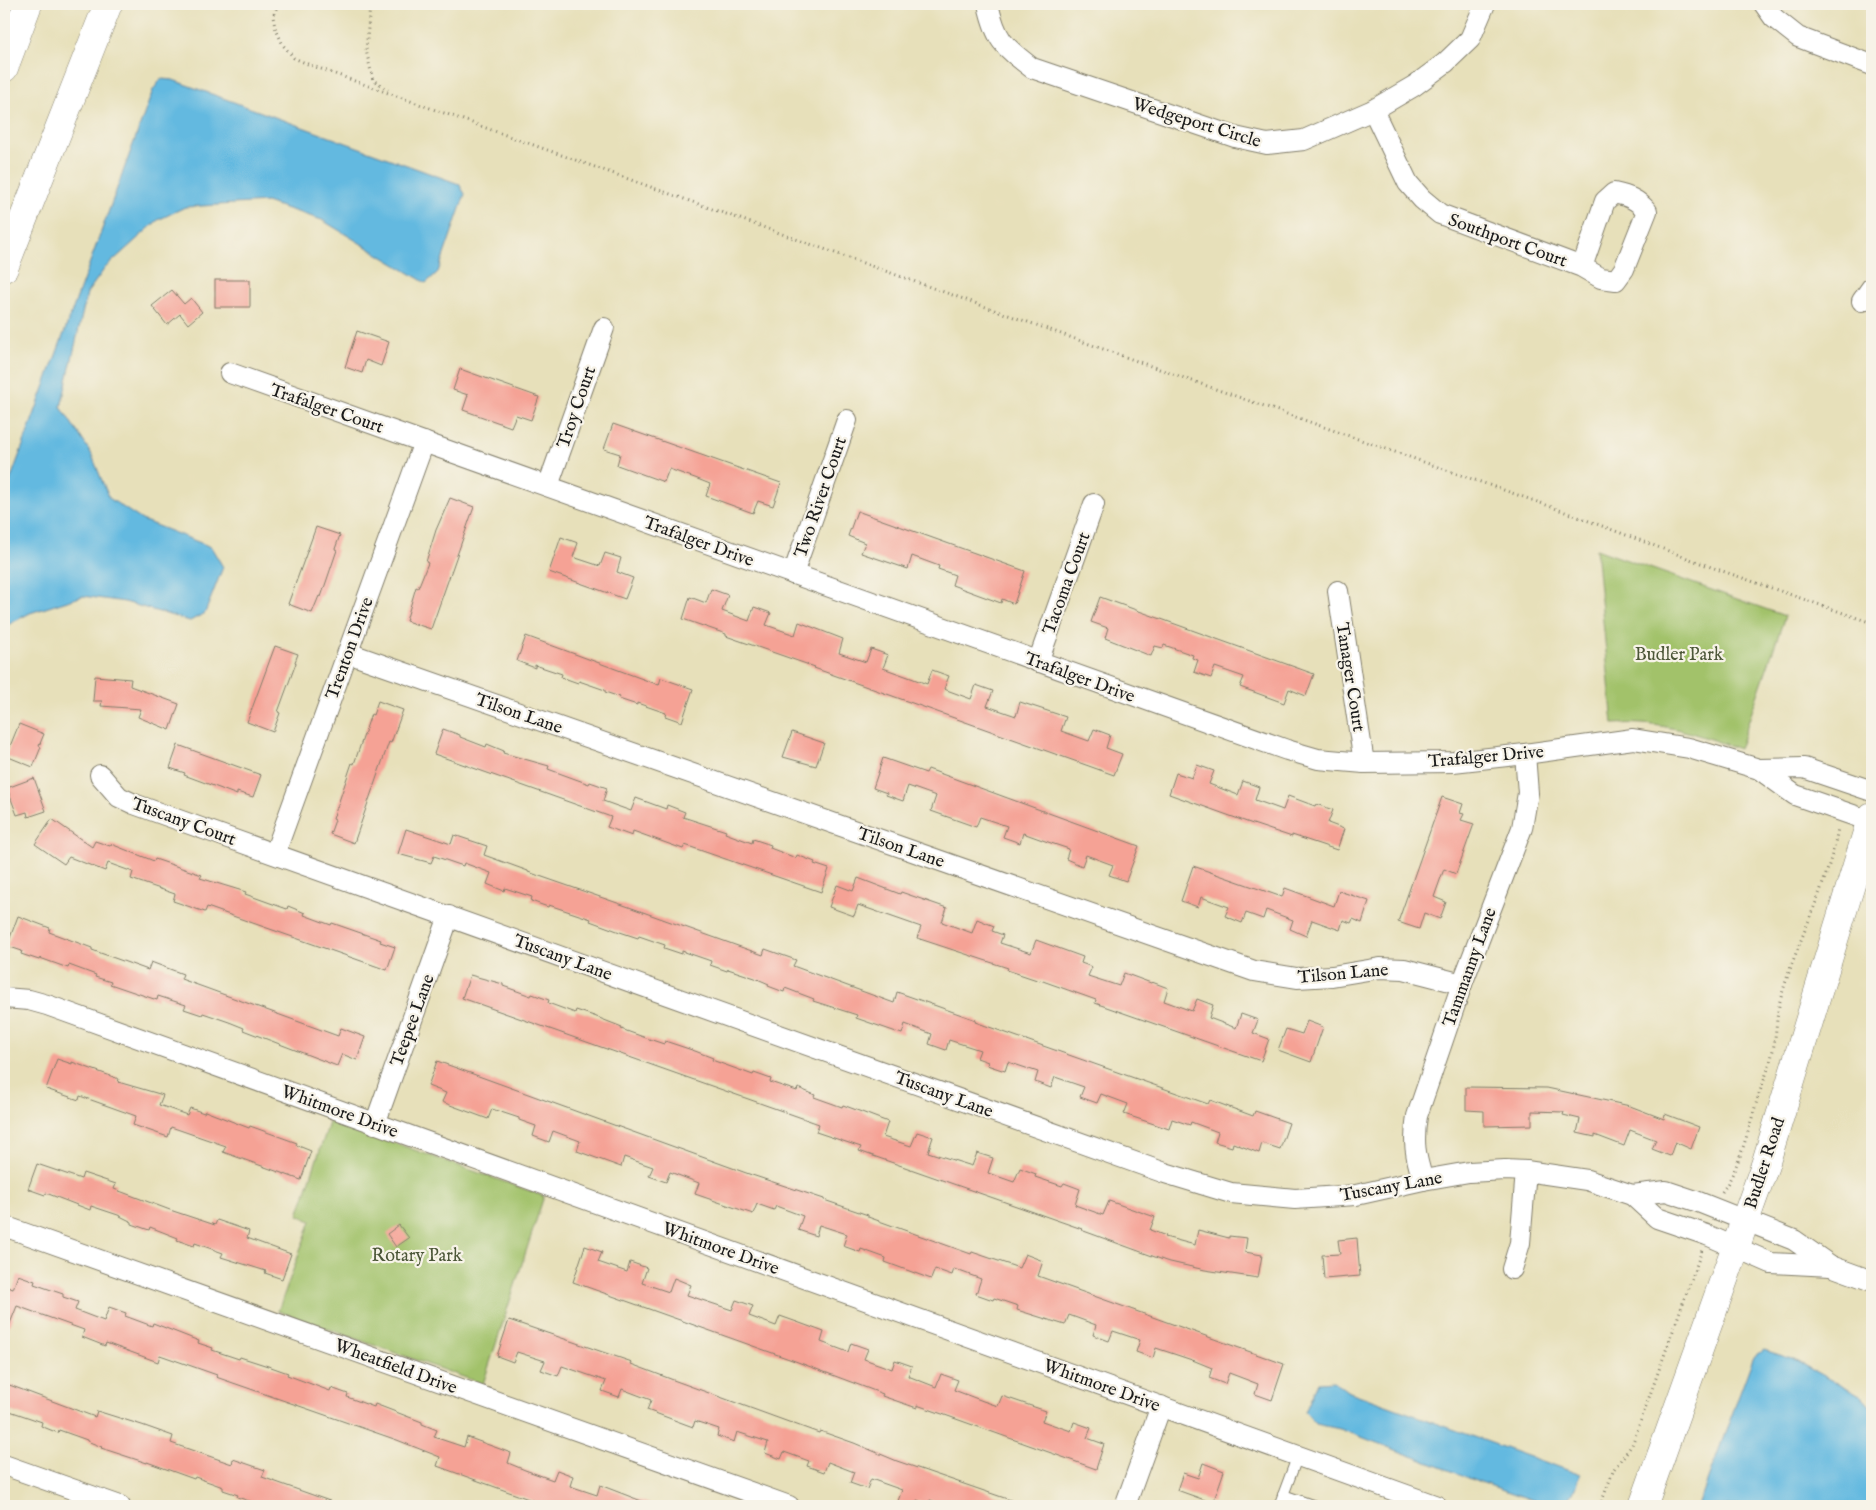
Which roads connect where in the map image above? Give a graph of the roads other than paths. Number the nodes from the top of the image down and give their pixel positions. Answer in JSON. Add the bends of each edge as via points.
{"nodes":[{"id":1,"x":28,"y":4,"type":"edge"},
{"id":2,"x":108,"y":4,"type":"edge"},
{"id":3,"x":988,"y":4,"type":"edge"},
{"id":4,"x":1485,"y":4,"type":"edge"},
{"id":5,"x":1764,"y":4,"type":"edge"},
{"id":6,"x":1872,"y":66,"type":"edge"},
{"id":7,"x":4,"y":68,"type":"edge"},
{"id":8,"x":1373,"y":110,"type":"junction"},
{"id":9,"x":1582,"y":267,"type":"dead end"},
{"id":10,"x":4,"y":268,"type":"edge"},
{"id":11,"x":604,"y":328,"type":"dead end"},
{"id":12,"x":230,"y":373,"type":"dead end"},
{"id":13,"x":847,"y":420,"type":"dead end"},
{"id":14,"x":424,"y":442,"type":"junction"},
{"id":15,"x":548,"y":486,"type":"junction"},
{"id":16,"x":1094,"y":504,"type":"dead end"},
{"id":17,"x":793,"y":574,"type":"junction"},
{"id":18,"x":1338,"y":591,"type":"dead end"},
{"id":19,"x":348,"y":652,"type":"junction"},
{"id":20,"x":1038,"y":662,"type":"junction"},
{"id":21,"x":1525,"y":754,"type":"junction"},
{"id":22,"x":1364,"y":764,"type":"junction"},
{"id":23,"x":1759,"y":769,"type":"junction"},
{"id":24,"x":100,"y":775,"type":"dead end"},
{"id":25,"x":1872,"y":791,"type":"edge"},
{"id":26,"x":1871,"y":818,"type":"edge"},
{"id":27,"x":276,"y":853,"type":"junction"},
{"id":28,"x":449,"y":916,"type":"junction"},
{"id":29,"x":1462,"y":984,"type":"junction"},
{"id":30,"x":4,"y":998,"type":"edge"},
{"id":31,"x":375,"y":1124,"type":"junction"},
{"id":32,"x":1526,"y":1171,"type":"junction"},
{"id":33,"x":1423,"y":1180,"type":"junction"},
{"id":34,"x":1632,"y":1195,"type":"junction"},
{"id":35,"x":1745,"y":1221,"type":"junction"},
{"id":36,"x":4,"y":1226,"type":"edge"},
{"id":37,"x":1735,"y":1246,"type":"junction"},
{"id":38,"x":1831,"y":1266,"type":"junction"},
{"id":39,"x":1512,"y":1269,"type":"dead end"},
{"id":40,"x":1872,"y":1281,"type":"edge"},
{"id":41,"x":1161,"y":1406,"type":"junction"},
{"id":42,"x":1298,"y":1455,"type":"junction"},
{"id":43,"x":4,"y":1465,"type":"edge"},
{"id":44,"x":1283,"y":1495,"type":"junction"},
{"id":45,"x":120,"y":1506,"type":"edge"},
{"id":46,"x":789,"y":1506,"type":"edge"},
{"id":47,"x":1125,"y":1506,"type":"edge"},
{"id":48,"x":1279,"y":1506,"type":"edge"},
{"id":49,"x":1316,"y":1506,"type":"edge"},
{"id":50,"x":1437,"y":1506,"type":"edge"},
{"id":51,"x":1643,"y":1506,"type":"edge"}],
"edges":[{"from":1,"to":7,"type":"main road"},
{"from":2,"to":10,"type":"main road"},
{"from":3,"to":8,"type":"street","name":"Wedgeport Circle","via":[[993,27],[1006,48],[1032,68],[1234,137],[1267,144],[1304,140]]},
{"from":4,"to":8,"type":"street","name":"Wedgeport Circle","via":[[1470,39],[1445,63]]},
{"from":5,"to":6,"type":"street","via":[[1774,18],[1798,37]]},
{"from":8,"to":9,"type":"street","name":"Southport Court","via":[[1408,183],[1440,214]]},
{"from":11,"to":15,"type":"street","name":"Troy Court"},
{"from":12,"to":14,"type":"street","name":"Trafalger Court"},
{"from":13,"to":17,"type":"street","name":"Two River Court"},
{"from":14,"to":15,"type":"street","name":"Trafalger Drive"},
{"from":14,"to":19,"type":"street","name":"Trenton Drive"},
{"from":15,"to":17,"type":"street","name":"Trafalger Drive"},
{"from":16,"to":20,"type":"street","name":"Tacoma Court"},
{"from":17,"to":20,"type":"street","name":"Trafalger Drive"},
{"from":18,"to":22,"type":"street","name":"Tanager Court"},
{"from":19,"to":27,"type":"street","name":"Trenton Drive"},
{"from":19,"to":29,"type":"street","name":"Tilson Lane","via":[[1254,972],[1297,978],[1380,968],[1398,969]]},
{"from":20,"to":22,"type":"street","name":"Trafalger Drive","via":[[1287,750],[1318,759]]},
{"from":21,"to":22,"type":"street","name":"Trafalger Drive","via":[[1453,762]]},
{"from":21,"to":23,"type":"street","name":"Trafalger Drive","via":[[1633,739],[1689,748]]},
{"from":21,"to":29,"type":"street","name":"Tammanny Lane","via":[[1528,793],[1522,828]]},
{"from":23,"to":25,"type":"street","name":"Trafalger Drive","via":[[1804,768]]},
{"from":23,"to":26,"type":"street","name":"Trafalger Drive","via":[[1795,795]]},
{"from":24,"to":27,"type":"street","name":"Tuscany Court","via":[[119,797],[134,804]]},
{"from":26,"to":35,"type":"main road","name":"Budler Road"},
{"from":27,"to":28,"type":"street","name":"Tuscany Lane"},
{"from":28,"to":31,"type":"street","name":"Teepee Lane"},
{"from":28,"to":33,"type":"street","name":"Tuscany Lane","via":[[1165,1173],[1231,1192],[1295,1200],[1356,1195]]},
{"from":29,"to":33,"type":"street","name":"Tammanny Lane","via":[[1417,1116],[1415,1154]]},
{"from":30,"to":31,"type":"street","name":"Whitmore Drive","via":[[47,1005]]},
{"from":31,"to":41,"type":"street","name":"Whitmore Drive"},
{"from":32,"to":33,"type":"street","name":"Tuscany Lane","via":[[1469,1172]]},
{"from":32,"to":34,"type":"street","name":"Tuscany Lane","via":[[1587,1180]]},
{"from":32,"to":39,"type":"street","via":[[1520,1243]]},
{"from":34,"to":35,"type":"street","name":"Tuscany Lane","via":[[1666,1191]]},
{"from":34,"to":37,"type":"street","name":"Tuscany Lane","via":[[1657,1218]]},
{"from":35,"to":37,"type":"main road","name":"Budler Road"},
{"from":35,"to":38,"type":"street","name":"Tuscany Lane","via":[[1794,1240]]},
{"from":36,"to":46,"type":"street","name":"Wheatfield Drive"},
{"from":37,"to":38,"type":"street","name":"Tuscany Lane","via":[[1771,1262]]},
{"from":37,"to":51,"type":"main road","name":"Budler Road"},
{"from":38,"to":40,"type":"street"},
{"from":41,"to":42,"type":"street","name":"Whitmore Drive"},
{"from":41,"to":47,"type":"street"},
{"from":42,"to":44,"type":"lane"},
{"from":42,"to":50,"type":"street","name":"Whitmore Drive"},
{"from":43,"to":45,"type":"street"},
{"from":44,"to":48,"type":"lane"},
{"from":44,"to":49,"type":"lane"}]}
